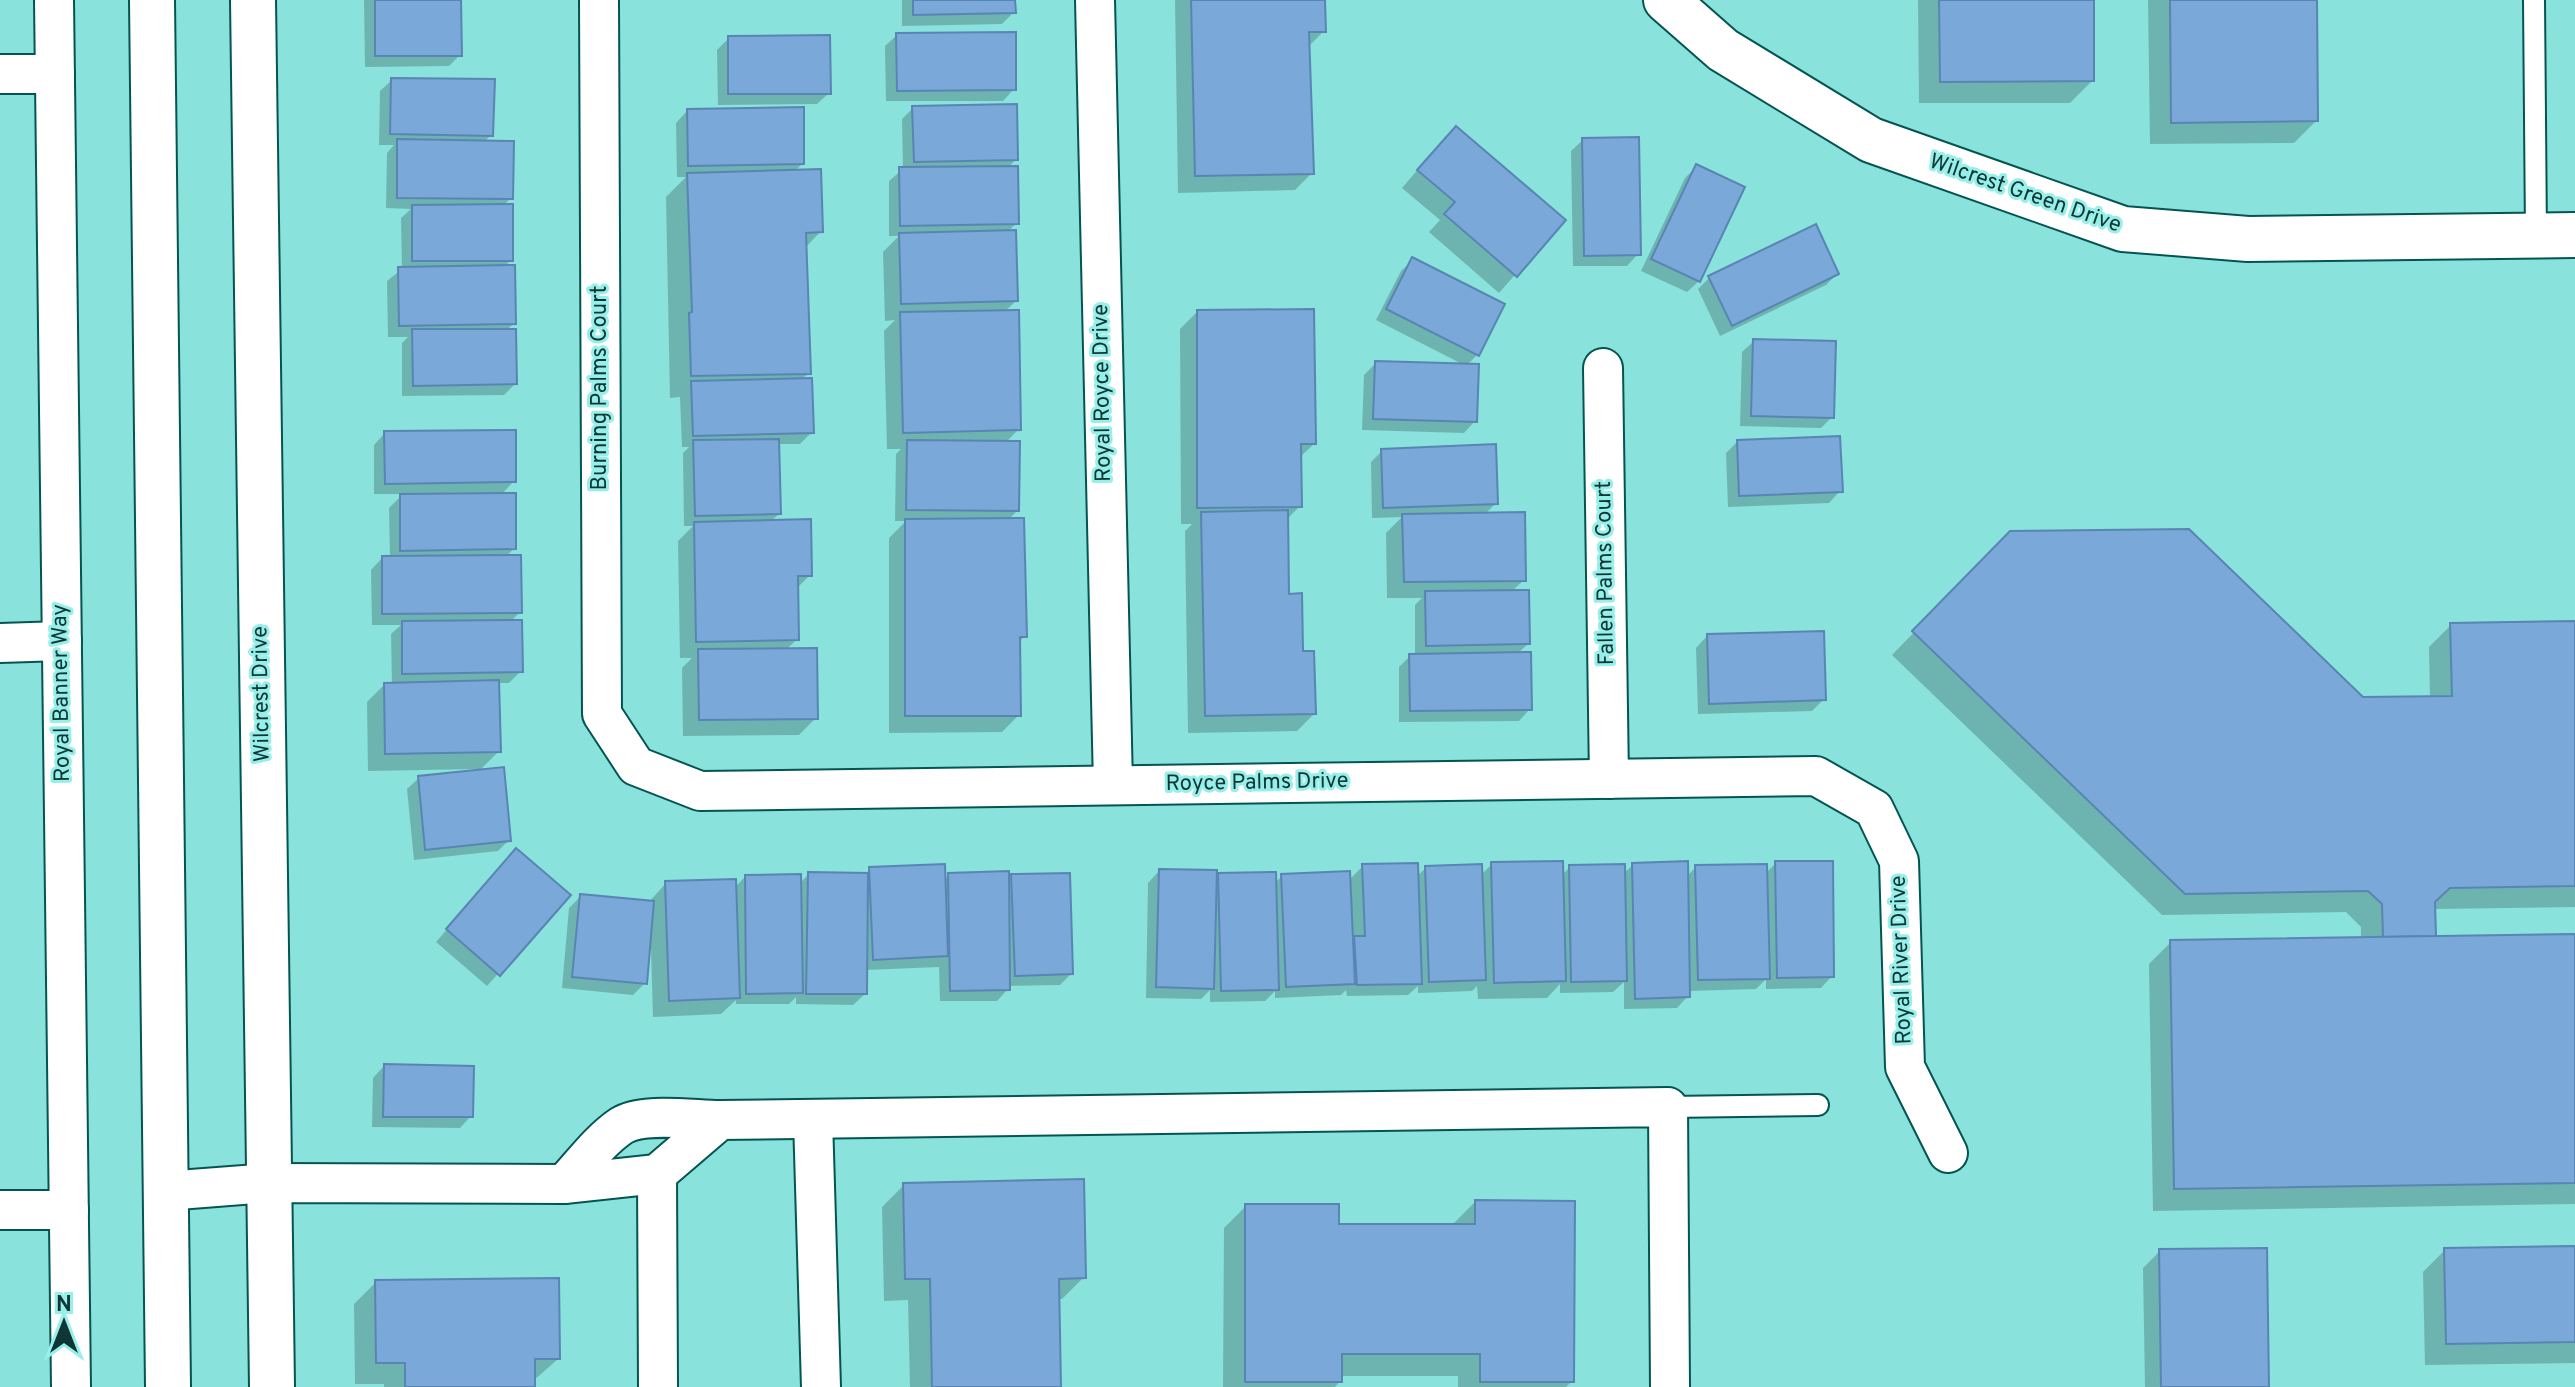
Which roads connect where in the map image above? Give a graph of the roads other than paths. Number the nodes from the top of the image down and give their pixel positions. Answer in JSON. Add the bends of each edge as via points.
{"nodes":[{"id":1,"x":54,"y":0,"type":"edge"},
{"id":2,"x":152,"y":0,"type":"edge"},
{"id":3,"x":253,"y":0,"type":"edge"},
{"id":4,"x":599,"y":0,"type":"edge"},
{"id":5,"x":1095,"y":0,"type":"edge"},
{"id":6,"x":2534,"y":0,"type":"edge"},
{"id":7,"x":1687,"y":12,"type":"edge"},
{"id":8,"x":0,"y":74,"type":"edge"},
{"id":9,"x":55,"y":74,"type":"junction"},
{"id":10,"x":2556,"y":236,"type":"edge"},
{"id":11,"x":1603,"y":368,"type":"dead end"},
{"id":12,"x":62,"y":641,"type":"junction"},
{"id":13,"x":0,"y":643,"type":"edge"},
{"id":14,"x":636,"y":766,"type":"joint"},
{"id":15,"x":1609,"y":779,"type":"junction"},
{"id":16,"x":1113,"y":785,"type":"junction"},
{"id":17,"x":1874,"y":809,"type":"joint"},
{"id":18,"x":1818,"y":1105,"type":"dead end"},
{"id":19,"x":1668,"y":1107,"type":"junction"},
{"id":20,"x":813,"y":1119,"type":"junction"},
{"id":21,"x":720,"y":1120,"type":"junction"},
{"id":22,"x":1948,"y":1153,"type":"dead end"},
{"id":23,"x":657,"y":1174,"type":"junction"},
{"id":24,"x":269,"y":1183,"type":"junction"},
{"id":25,"x":564,"y":1184,"type":"junction"},
{"id":26,"x":165,"y":1191,"type":"junction"},
{"id":27,"x":0,"y":1210,"type":"edge"},
{"id":28,"x":69,"y":1210,"type":"junction"},
{"id":29,"x":71,"y":1387,"type":"edge"},
{"id":30,"x":168,"y":1387,"type":"edge"},
{"id":31,"x":272,"y":1387,"type":"edge"},
{"id":32,"x":658,"y":1387,"type":"edge"},
{"id":33,"x":821,"y":1387,"type":"edge"},
{"id":34,"x":1670,"y":1387,"type":"edge"}],
"edges":[{"from":1,"to":9,"type":"street","name":"Royal Banner Way"},
{"from":2,"to":26,"type":"main road"},
{"from":3,"to":24,"type":"main road","name":"Wilcrest Drive"},
{"from":4,"to":14,"type":"street","name":"Burning Palms Court","via":[[602,714]]},
{"from":5,"to":16,"type":"street","name":"Royal Royce Drive"},
{"from":6,"to":10,"type":"lane"},
{"from":7,"to":10,"type":"main road","name":"Wilcrest Green Drive","via":[[1723,50],[1871,140],[2123,229],[2248,239]]},
{"from":8,"to":9,"type":"street"},
{"from":9,"to":12,"type":"street","name":"Royal Banner Way"},
{"from":11,"to":15,"type":"street","name":"Fallen Palms Court"},
{"from":12,"to":13,"type":"street"},
{"from":12,"to":28,"type":"street","name":"Royal Banner Way"},
{"from":14,"to":16,"type":"street","name":"Royce Palms Drive","via":[[700,791]]},
{"from":15,"to":16,"type":"street","name":"Royce Palms Drive"},
{"from":15,"to":17,"type":"street","name":"Royce Palms Drive","via":[[1816,776]]},
{"from":17,"to":22,"type":"street","name":"Royal River Drive","via":[[1899,861],[1905,1067]]},
{"from":18,"to":19,"type":"lane"},
{"from":19,"to":20,"type":"street"},
{"from":19,"to":34,"type":"street"},
{"from":20,"to":21,"type":"street"},
{"from":20,"to":33,"type":"street"},
{"from":21,"to":23,"type":"street"},
{"from":21,"to":25,"type":"street","via":[[623,1124]]},
{"from":23,"to":25,"type":"street"},
{"from":23,"to":32,"type":"street"},
{"from":24,"to":25,"type":"street"},
{"from":24,"to":26,"type":"street"},
{"from":24,"to":31,"type":"main road","name":"Wilcrest Drive"},
{"from":26,"to":30,"type":"main road"},
{"from":27,"to":28,"type":"street"},
{"from":28,"to":29,"type":"street","name":"Royal Banner Way"}]}
